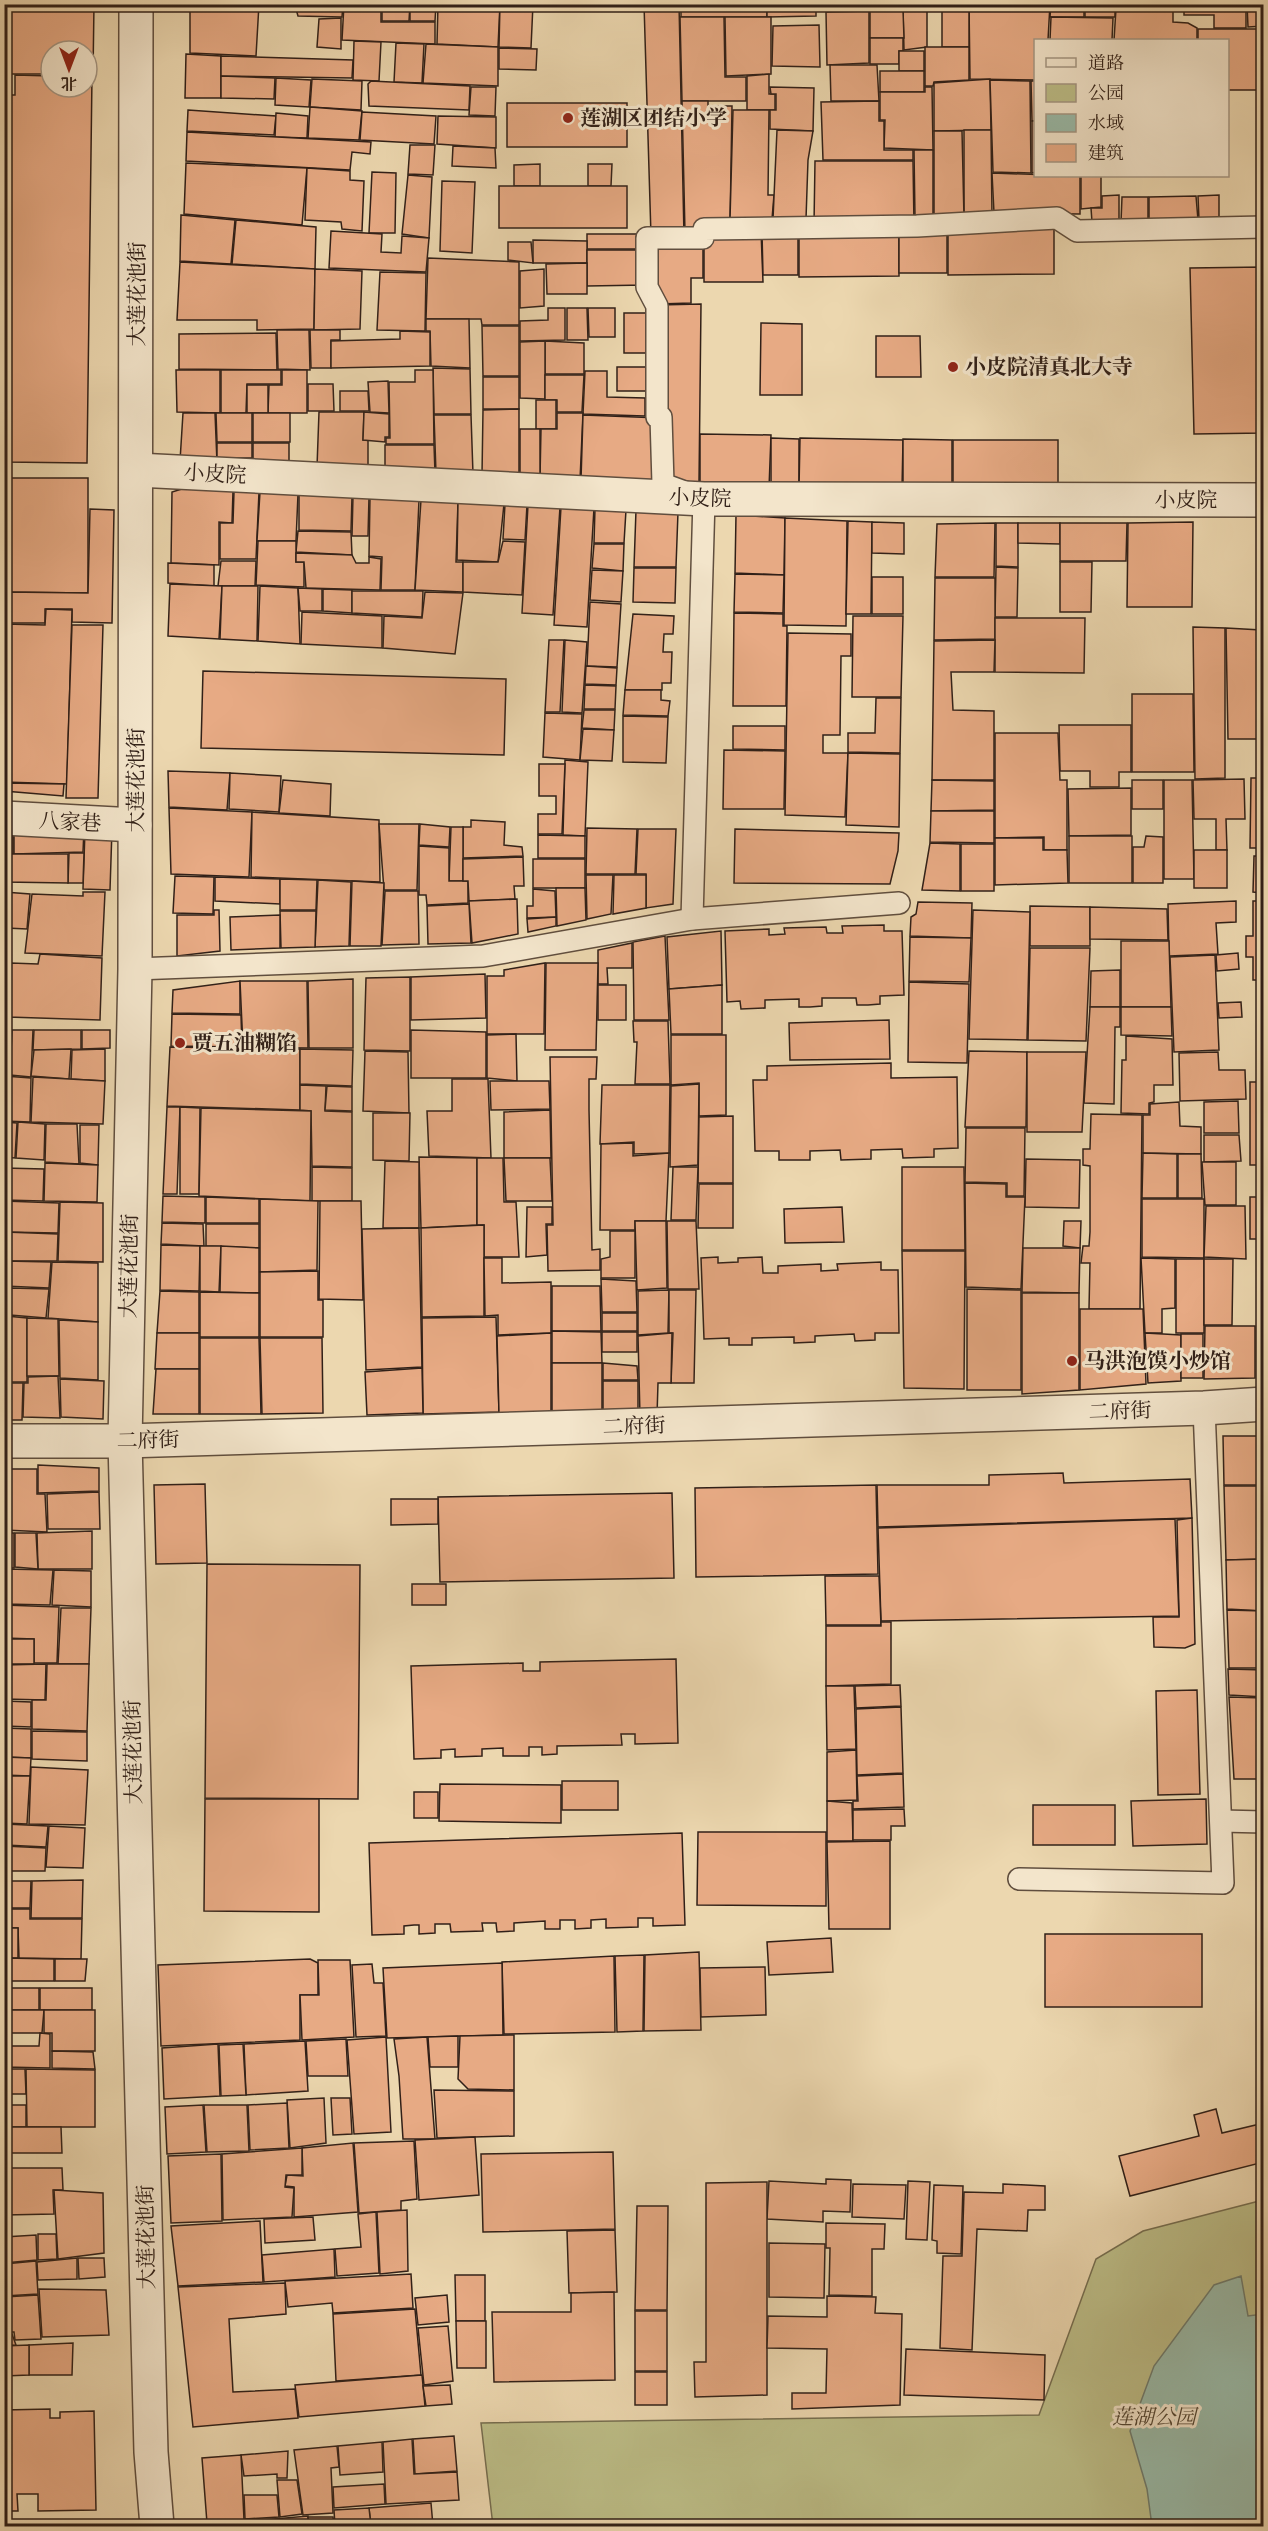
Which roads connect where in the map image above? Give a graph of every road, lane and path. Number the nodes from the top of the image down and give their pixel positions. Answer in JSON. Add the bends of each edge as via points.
{"nodes":[{"id":1,"x":136,"y":4,"type":"edge"},
{"id":2,"x":1263,"y":227,"type":"edge"},
{"id":3,"x":137,"y":470,"type":"junction"},
{"id":4,"x":704,"y":499,"type":"junction"},
{"id":5,"x":1263,"y":500,"type":"edge"},
{"id":6,"x":4,"y":818,"type":"edge"},
{"id":7,"x":135,"y":825,"type":"junction"},
{"id":8,"x":899,"y":903,"type":"dead end"},
{"id":9,"x":692,"y":919,"type":"junction"},
{"id":10,"x":135,"y":969,"type":"junction"},
{"id":11,"x":1263,"y":1404,"type":"edge"},
{"id":12,"x":1204,"y":1408,"type":"junction"},
{"id":13,"x":4,"y":1442,"type":"edge"},
{"id":14,"x":125,"y":1442,"type":"junction"},
{"id":15,"x":1221,"y":1821,"type":"junction"},
{"id":16,"x":1263,"y":1822,"type":"edge"},
{"id":17,"x":1019,"y":1879,"type":"dead end"},
{"id":18,"x":157,"y":2526,"type":"edge"}],
"edges":[{"from":1,"to":3,"type":"street","name":"大莲花池街"},
{"from":2,"to":4,"type":"lane","via":[[1077,231],[1057,218],[917,226],[704,229],[703,238],[647,238],[647,287],[657,306],[657,417],[661,417],[663,484]]},
{"from":3,"to":4,"type":"street","name":"小皮院"},
{"from":3,"to":7,"type":"street","name":"大莲花池街"},
{"from":4,"to":5,"type":"street","name":"小皮院"},
{"from":4,"to":9,"type":"lane"},
{"from":6,"to":7,"type":"street","name":"八家巷"},
{"from":7,"to":10,"type":"street","name":"大莲花池街"},
{"from":8,"to":9,"type":"lane"},
{"from":9,"to":10,"type":"lane","via":[[483,956]]},
{"from":10,"to":14,"type":"street","name":"大莲花池街"},
{"from":11,"to":12,"type":"street","name":"二府街"},
{"from":12,"to":14,"type":"street","name":"二府街"},
{"from":12,"to":15,"type":"lane"},
{"from":13,"to":14,"type":"street","name":"二府街"},
{"from":14,"to":18,"type":"street","name":"大莲花池街","via":[[151,2452]]},
{"from":15,"to":16,"type":"lane"},
{"from":15,"to":17,"type":"lane","via":[[1223,1883]]}]}
